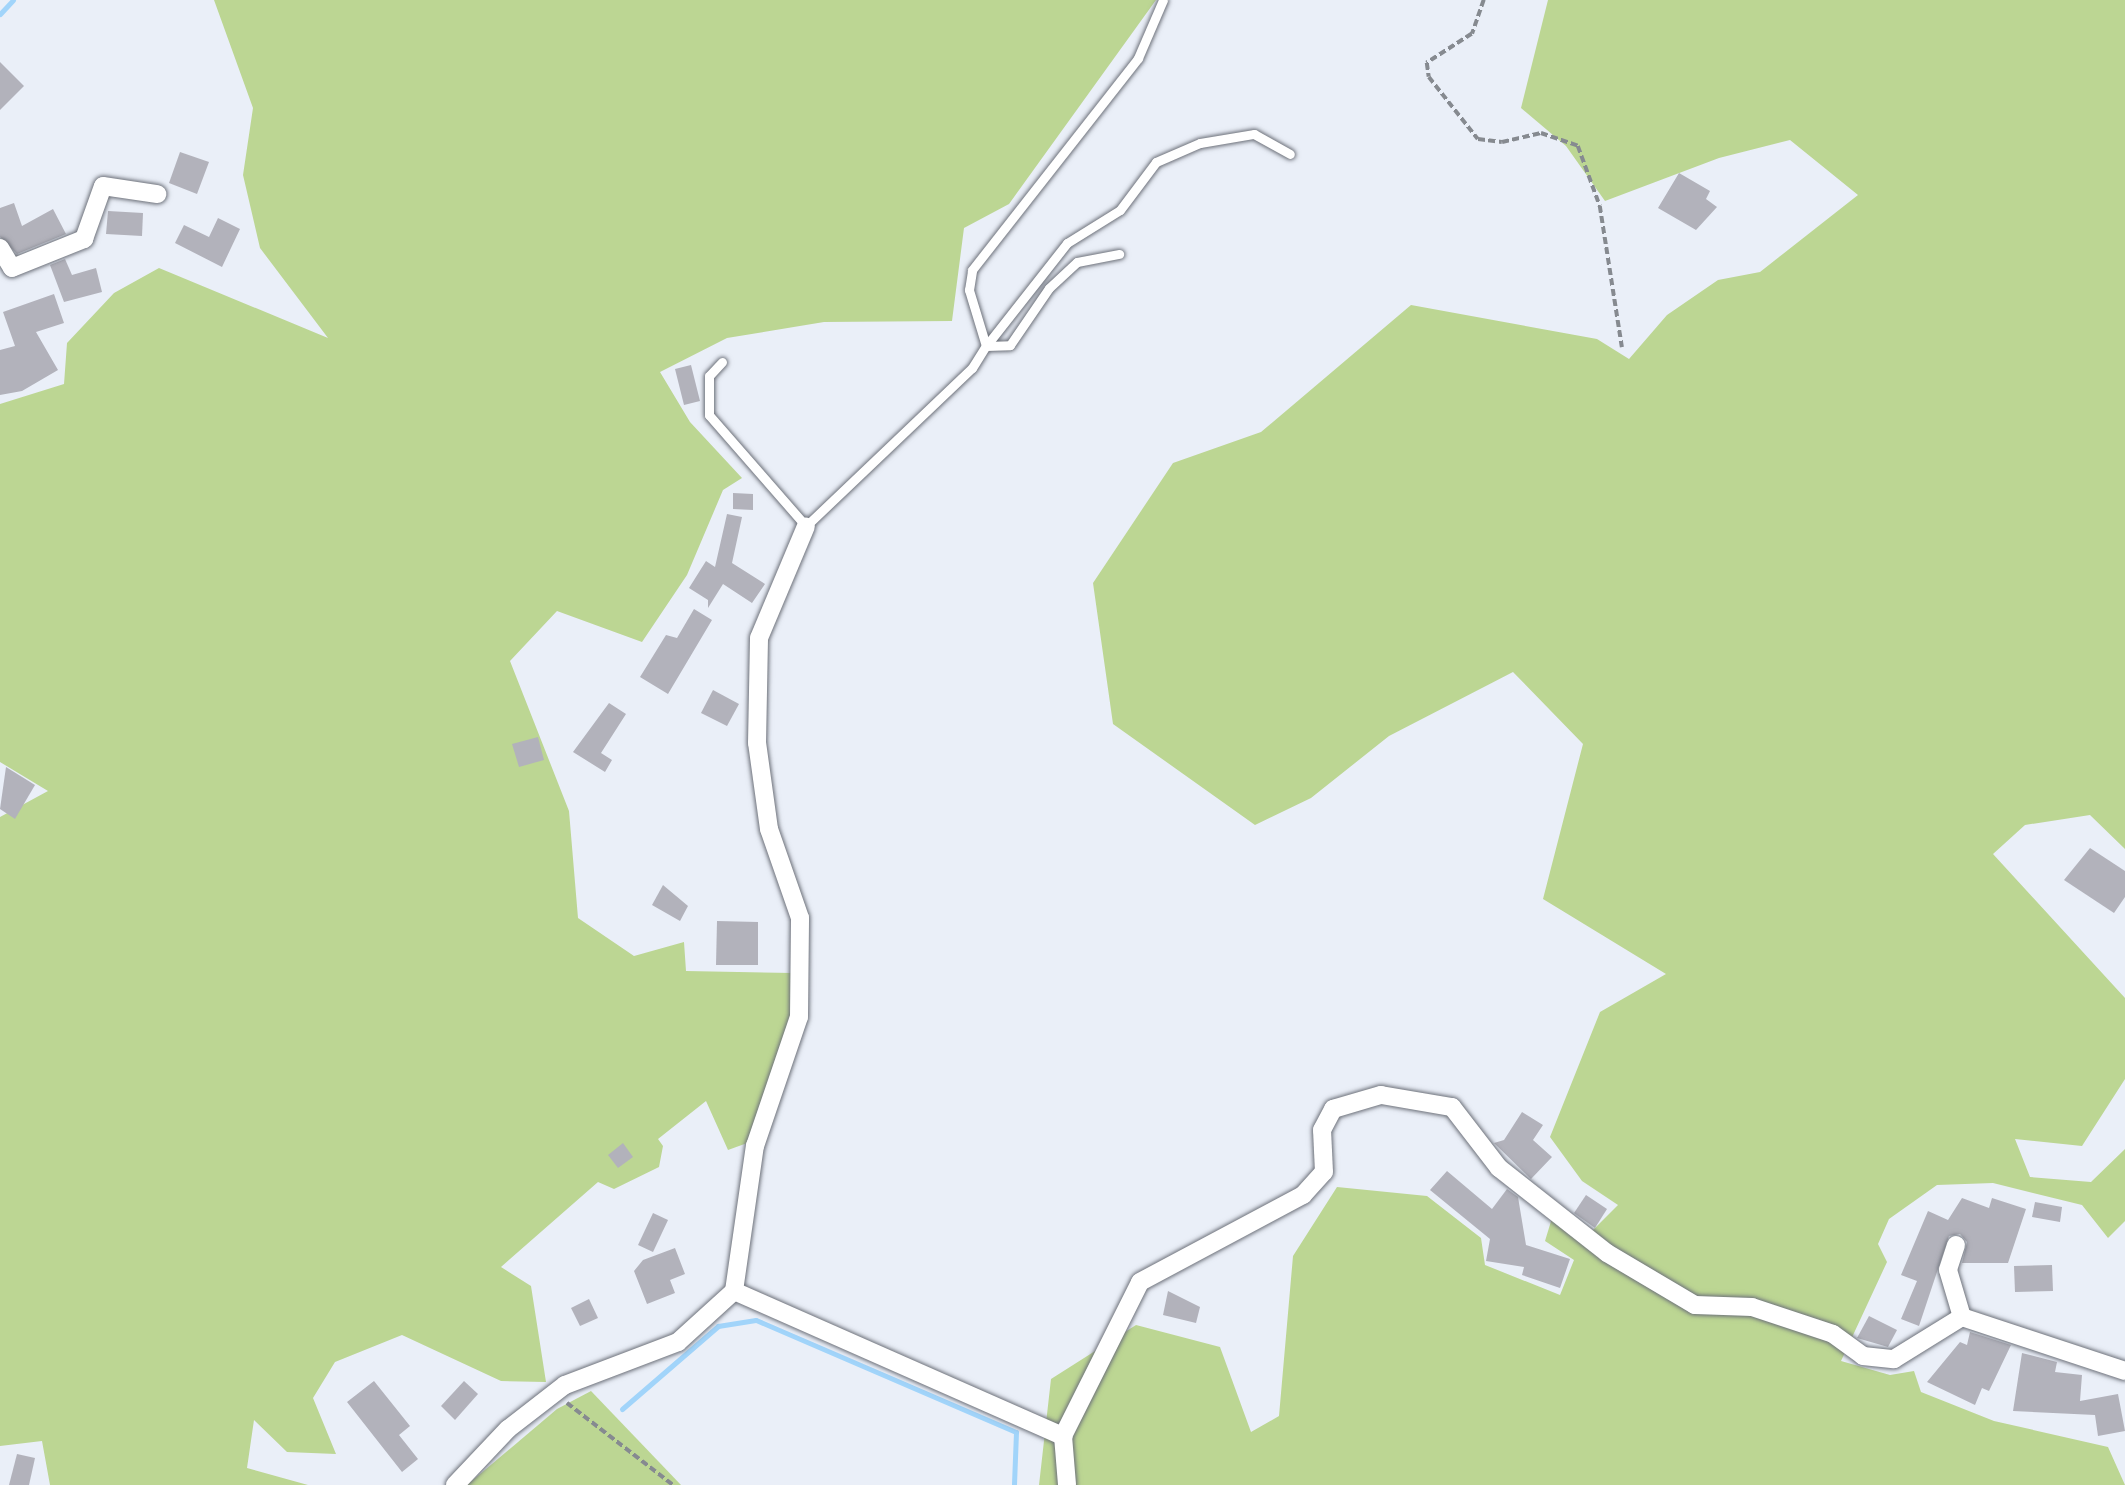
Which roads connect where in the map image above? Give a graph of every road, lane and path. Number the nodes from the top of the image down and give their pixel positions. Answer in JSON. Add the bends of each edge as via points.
{"nodes":[{"id":1,"x":1163,"y":0,"type":"edge"},
{"id":2,"x":1484,"y":0,"type":"edge"},
{"id":3,"x":1290,"y":154,"type":"dead end"},
{"id":4,"x":157,"y":194,"type":"dead end"},
{"id":5,"x":0,"y":248,"type":"edge"},
{"id":6,"x":1119,"y":254,"type":"dead end"},
{"id":7,"x":986,"y":346,"type":"junction"},
{"id":8,"x":1622,"y":347,"type":"dead end"},
{"id":9,"x":722,"y":362,"type":"dead end"},
{"id":10,"x":806,"y":526,"type":"junction"},
{"id":11,"x":1956,"y":1245,"type":"dead end"},
{"id":12,"x":734,"y":1291,"type":"junction"},
{"id":13,"x":1962,"y":1317,"type":"junction"},
{"id":14,"x":2125,"y":1371,"type":"edge"},
{"id":15,"x":555,"y":1393,"type":"junction"},
{"id":16,"x":1063,"y":1436,"type":"junction"},
{"id":17,"x":456,"y":1485,"type":"edge"},
{"id":18,"x":673,"y":1485,"type":"edge"},
{"id":19,"x":1067,"y":1485,"type":"edge"}],
"edges":[{"from":1,"to":7,"type":"lane","via":[[1138,58],[972,270],[969,290]]},
{"from":2,"to":8,"type":"path","via":[[1472,34],[1427,62],[1429,77],[1478,139],[1502,142],[1541,133],[1578,146],[1600,206]]},
{"from":3,"to":7,"type":"lane","via":[[1254,134],[1200,143],[1156,162],[1120,209],[1067,243]]},
{"from":4,"to":5,"type":"street","via":[[103,186],[84,239],[12,268]]},
{"from":6,"to":7,"type":"lane","via":[[1077,262],[1048,288],[1010,345]]},
{"from":7,"to":10,"type":"lane","via":[[972,368]]},
{"from":9,"to":10,"type":"lane","via":[[709,376],[709,415]]},
{"from":10,"to":12,"type":"street","via":[[759,638],[757,743],[769,829],[800,918],[799,1017],[755,1146]]},
{"from":11,"to":13,"type":"street","via":[[1948,1270]]},
{"from":12,"to":15,"type":"street","via":[[678,1342]]},
{"from":12,"to":16,"type":"street"},
{"from":13,"to":14,"type":"street"},
{"from":13,"to":16,"type":"street","via":[[1894,1359],[1863,1356],[1833,1334],[1752,1307],[1695,1305],[1607,1253],[1499,1168],[1452,1107],[1381,1095],[1333,1110],[1322,1130],[1324,1172],[1303,1195],[1140,1282]]},
{"from":15,"to":17,"type":"street","via":[[508,1429]]},
{"from":15,"to":18,"type":"path"},
{"from":16,"to":19,"type":"street"}]}
